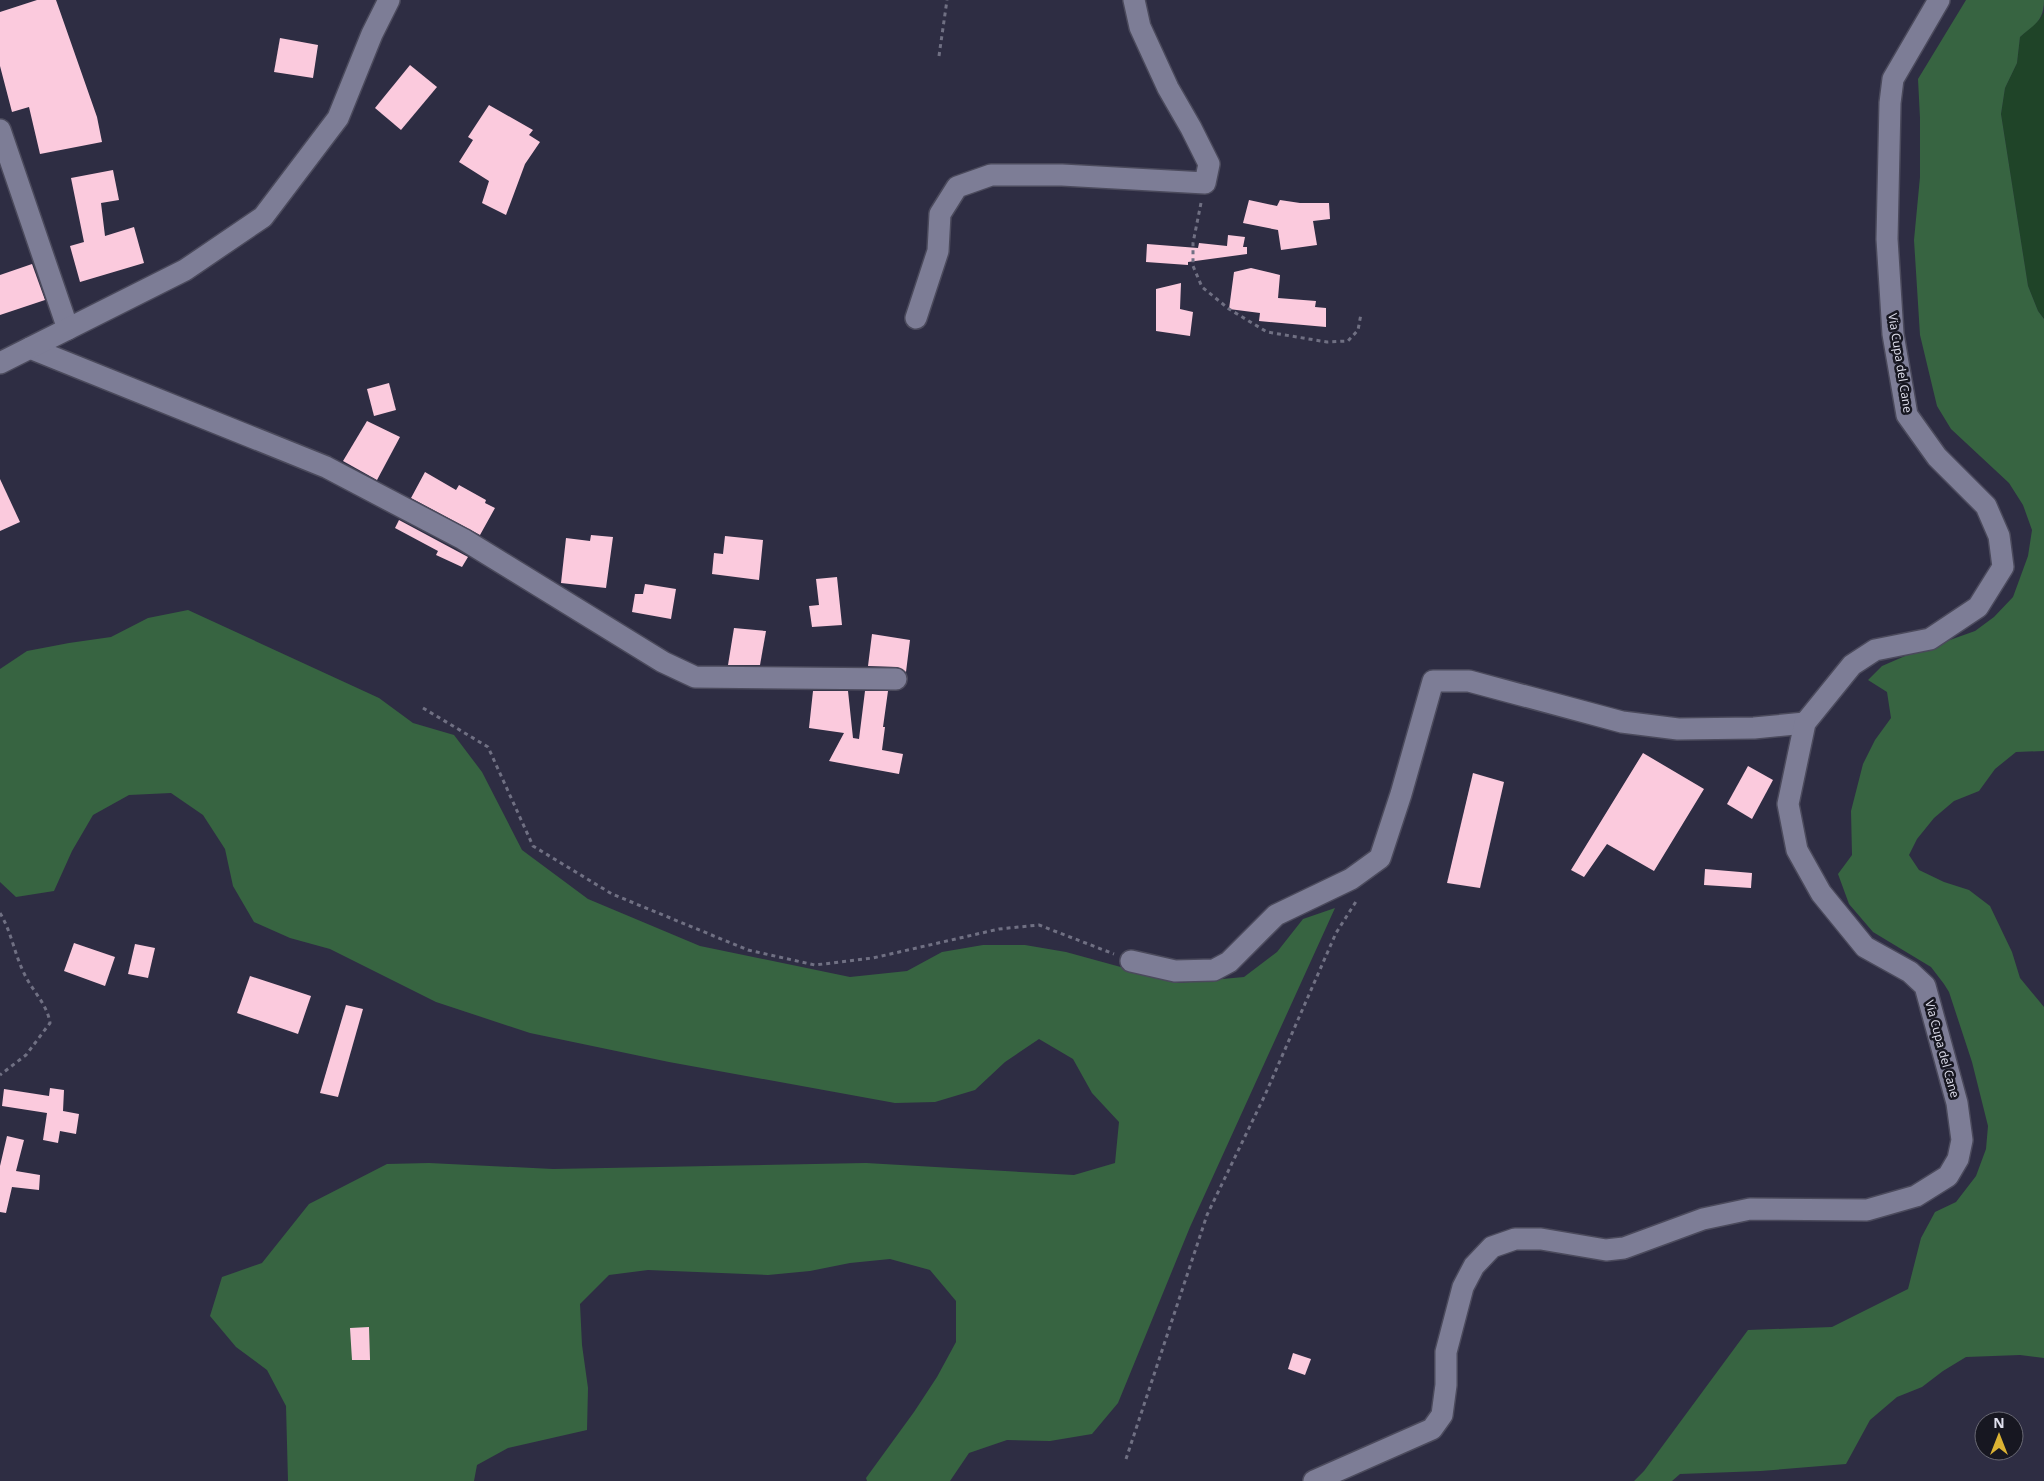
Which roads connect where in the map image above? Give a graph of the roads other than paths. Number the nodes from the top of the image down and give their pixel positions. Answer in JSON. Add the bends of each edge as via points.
{"nodes":[{"id":1,"x":389,"y":0,"type":"edge"},
{"id":2,"x":1134,"y":0,"type":"edge"},
{"id":3,"x":1939,"y":0,"type":"edge"},
{"id":4,"x":0,"y":130,"type":"edge"},
{"id":5,"x":916,"y":318,"type":"dead end"},
{"id":6,"x":68,"y":329,"type":"junction"},
{"id":7,"x":30,"y":348,"type":"junction"},
{"id":8,"x":0,"y":363,"type":"edge"},
{"id":9,"x":896,"y":679,"type":"dead end"},
{"id":10,"x":1806,"y":723,"type":"junction"},
{"id":11,"x":1131,"y":961,"type":"road end"},
{"id":12,"x":1314,"y":1481,"type":"edge"}],
"edges":[{"from":1,"to":6,"type":"street","via":[[338,118],[263,217],[185,270]]},
{"from":2,"to":5,"type":"street","via":[[1140,27],[1209,164],[1206,183],[1062,175],[991,175],[957,187],[940,214],[938,251]]},
{"from":3,"to":10,"type":"street","name":"Via Cupa del Cane","via":[[1894,80],[1890,103],[1887,238],[1893,334],[1907,415],[1937,457],[1986,506],[1999,536],[2002,567],[1978,607],[1930,638],[1876,650],[1852,665]]},
{"from":4,"to":6,"type":"street"},
{"from":6,"to":7,"type":"street"},
{"from":7,"to":8,"type":"street"},
{"from":7,"to":9,"type":"street","via":[[326,467],[463,539],[663,662],[695,677]]},
{"from":10,"to":11,"type":"street","via":[[1754,728],[1650,726],[1622,722],[1469,681],[1433,681],[1380,858],[1351,879],[1276,915],[1229,962],[1214,970],[1175,971]]},
{"from":10,"to":12,"type":"street","name":"Via Cupa del Cane","via":[[1788,804],[1797,850],[1821,893],[1865,947],[1910,972],[1925,986],[1957,1103],[1962,1140],[1958,1159],[1948,1176],[1916,1196],[1867,1210],[1750,1209],[1703,1219],[1624,1248],[1606,1250],[1541,1239],[1515,1239],[1492,1247],[1474,1266],[1463,1287],[1446,1352],[1442,1415],[1432,1430]]}]}
